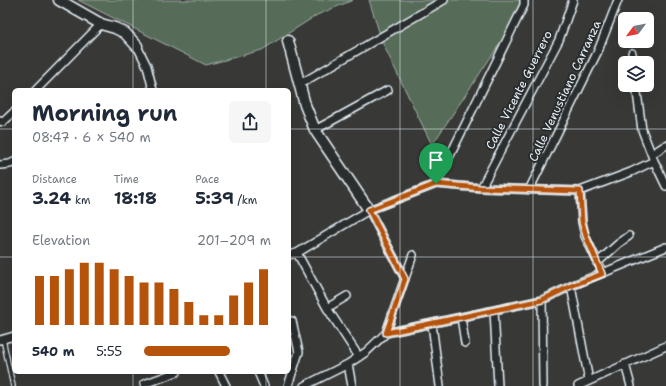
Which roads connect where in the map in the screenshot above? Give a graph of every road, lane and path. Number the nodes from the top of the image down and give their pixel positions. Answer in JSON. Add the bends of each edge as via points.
{"nodes":[{"id":1,"x":60,"y":0,"type":"edge"},
{"id":2,"x":444,"y":0,"type":"edge"},
{"id":3,"x":524,"y":0,"type":"edge"},
{"id":4,"x":574,"y":0,"type":"edge"},
{"id":5,"x":618,"y":0,"type":"edge"},
{"id":6,"x":101,"y":24,"type":"junction"},
{"id":7,"x":288,"y":41,"type":"dead end"},
{"id":8,"x":137,"y":46,"type":"joint"},
{"id":9,"x":632,"y":53,"type":"dead end"},
{"id":10,"x":633,"y":56,"type":"edge"},
{"id":11,"x":300,"y":84,"type":"junction"},
{"id":12,"x":38,"y":88,"type":"edge"},
{"id":13,"x":152,"y":88,"type":"edge"},
{"id":14,"x":388,"y":90,"type":"dead end"},
{"id":15,"x":637,"y":92,"type":"edge"},
{"id":16,"x":12,"y":114,"type":"edge"},
{"id":17,"x":0,"y":122,"type":"edge"},
{"id":18,"x":315,"y":130,"type":"junction"},
{"id":19,"x":666,"y":145,"type":"edge"},
{"id":20,"x":653,"y":158,"type":"junction"},
{"id":21,"x":12,"y":163,"type":"edge"},
{"id":22,"x":0,"y":165,"type":"edge"},
{"id":23,"x":436,"y":184,"type":"junction"},
{"id":24,"x":666,"y":186,"type":"edge"},
{"id":25,"x":481,"y":188,"type":"junction"},
{"id":26,"x":529,"y":190,"type":"junction"},
{"id":27,"x":580,"y":191,"type":"junction"},
{"id":28,"x":369,"y":210,"type":"junction"},
{"id":29,"x":629,"y":236,"type":"dead end"},
{"id":30,"x":666,"y":247,"type":"edge"},
{"id":31,"x":297,"y":253,"type":"junction"},
{"id":32,"x":291,"y":254,"type":"edge"},
{"id":33,"x":413,"y":255,"type":"dead end"},
{"id":34,"x":597,"y":264,"type":"junction"},
{"id":35,"x":602,"y":274,"type":"junction"},
{"id":36,"x":405,"y":279,"type":"junction"},
{"id":37,"x":571,"y":286,"type":"junction"},
{"id":38,"x":347,"y":296,"type":"dead end"},
{"id":39,"x":542,"y":300,"type":"junction"},
{"id":40,"x":327,"y":308,"type":"junction"},
{"id":41,"x":494,"y":310,"type":"junction"},
{"id":42,"x":461,"y":318,"type":"junction"},
{"id":43,"x":292,"y":321,"type":"dead end"},
{"id":44,"x":432,"y":324,"type":"junction"},
{"id":45,"x":386,"y":333,"type":"junction"},
{"id":46,"x":12,"y":336,"type":"edge"},
{"id":47,"x":2,"y":339,"type":"edge"},
{"id":48,"x":465,"y":343,"type":"dead end"},
{"id":49,"x":666,"y":346,"type":"edge"},
{"id":50,"x":358,"y":357,"type":"junction"},
{"id":51,"x":348,"y":364,"type":"junction"},
{"id":52,"x":625,"y":364,"type":"junction"},
{"id":53,"x":172,"y":374,"type":"edge"},
{"id":54,"x":220,"y":374,"type":"edge"},
{"id":55,"x":259,"y":374,"type":"edge"},
{"id":56,"x":589,"y":381,"type":"junction"},
{"id":57,"x":144,"y":384,"type":"dead end"},
{"id":58,"x":13,"y":386,"type":"edge"},
{"id":59,"x":226,"y":386,"type":"edge"},
{"id":60,"x":264,"y":386,"type":"edge"},
{"id":61,"x":288,"y":386,"type":"edge"},
{"id":62,"x":304,"y":386,"type":"edge"},
{"id":63,"x":352,"y":386,"type":"edge"},
{"id":64,"x":440,"y":386,"type":"edge"},
{"id":65,"x":498,"y":386,"type":"edge"},
{"id":66,"x":543,"y":386,"type":"edge"},
{"id":67,"x":578,"y":386,"type":"edge"},
{"id":68,"x":631,"y":386,"type":"edge"}],
"edges":[{"from":1,"to":6,"type":"street"},
{"from":2,"to":11,"type":"street"},
{"from":3,"to":23,"type":"street","via":[[524,5]]},
{"from":4,"to":25,"type":"street","name":"Calle Vicente Guerrero","via":[[559,40]]},
{"from":5,"to":26,"type":"street","name":"Calle Venustiano Carranza","via":[[598,51]]},
{"from":6,"to":8,"type":"street","via":[[125,33]]},
{"from":6,"to":12,"type":"street"},
{"from":7,"to":11,"type":"street"},
{"from":8,"to":13,"type":"street","via":[[147,66]]},
{"from":9,"to":10,"type":"street"},
{"from":11,"to":18,"type":"street"},
{"from":14,"to":18,"type":"street"},
{"from":15,"to":20,"type":"street","via":[[642,130]]},
{"from":16,"to":17,"type":"street"},
{"from":18,"to":28,"type":"street"},
{"from":19,"to":20,"type":"street"},
{"from":20,"to":24,"type":"street"},
{"from":20,"to":27,"type":"street","via":[[631,172]]},
{"from":21,"to":22,"type":"street"},
{"from":23,"to":25,"type":"street"},
{"from":23,"to":28,"type":"street"},
{"from":25,"to":26,"type":"street"},
{"from":26,"to":27,"type":"street"},
{"from":27,"to":34,"type":"street","via":[[582,222]]},
{"from":28,"to":31,"type":"street"},
{"from":28,"to":36,"type":"street"},
{"from":29,"to":34,"type":"street"},
{"from":30,"to":35,"type":"street"},
{"from":31,"to":32,"type":"street"},
{"from":31,"to":40,"type":"street"},
{"from":33,"to":36,"type":"street"},
{"from":34,"to":35,"type":"street"},
{"from":35,"to":37,"type":"street"},
{"from":36,"to":45,"type":"street"},
{"from":37,"to":39,"type":"street"},
{"from":37,"to":56,"type":"street"},
{"from":38,"to":40,"type":"street"},
{"from":39,"to":41,"type":"street"},
{"from":39,"to":66,"type":"street"},
{"from":40,"to":50,"type":"street"},
{"from":41,"to":42,"type":"street"},
{"from":41,"to":65,"type":"street"},
{"from":42,"to":44,"type":"street"},
{"from":42,"to":48,"type":"street"},
{"from":43,"to":61,"type":"street","via":[[299,352]]},
{"from":44,"to":45,"type":"street"},
{"from":44,"to":64,"type":"street"},
{"from":45,"to":50,"type":"street"},
{"from":46,"to":47,"type":"street"},
{"from":47,"to":58,"type":"lane"},
{"from":49,"to":52,"type":"street"},
{"from":50,"to":51,"type":"street"},
{"from":51,"to":62,"type":"street"},
{"from":51,"to":63,"type":"street"},
{"from":52,"to":56,"type":"street"},
{"from":52,"to":68,"type":"street"},
{"from":53,"to":57,"type":"street"},
{"from":54,"to":59,"type":"street"},
{"from":55,"to":60,"type":"street"},
{"from":56,"to":67,"type":"street"}]}
